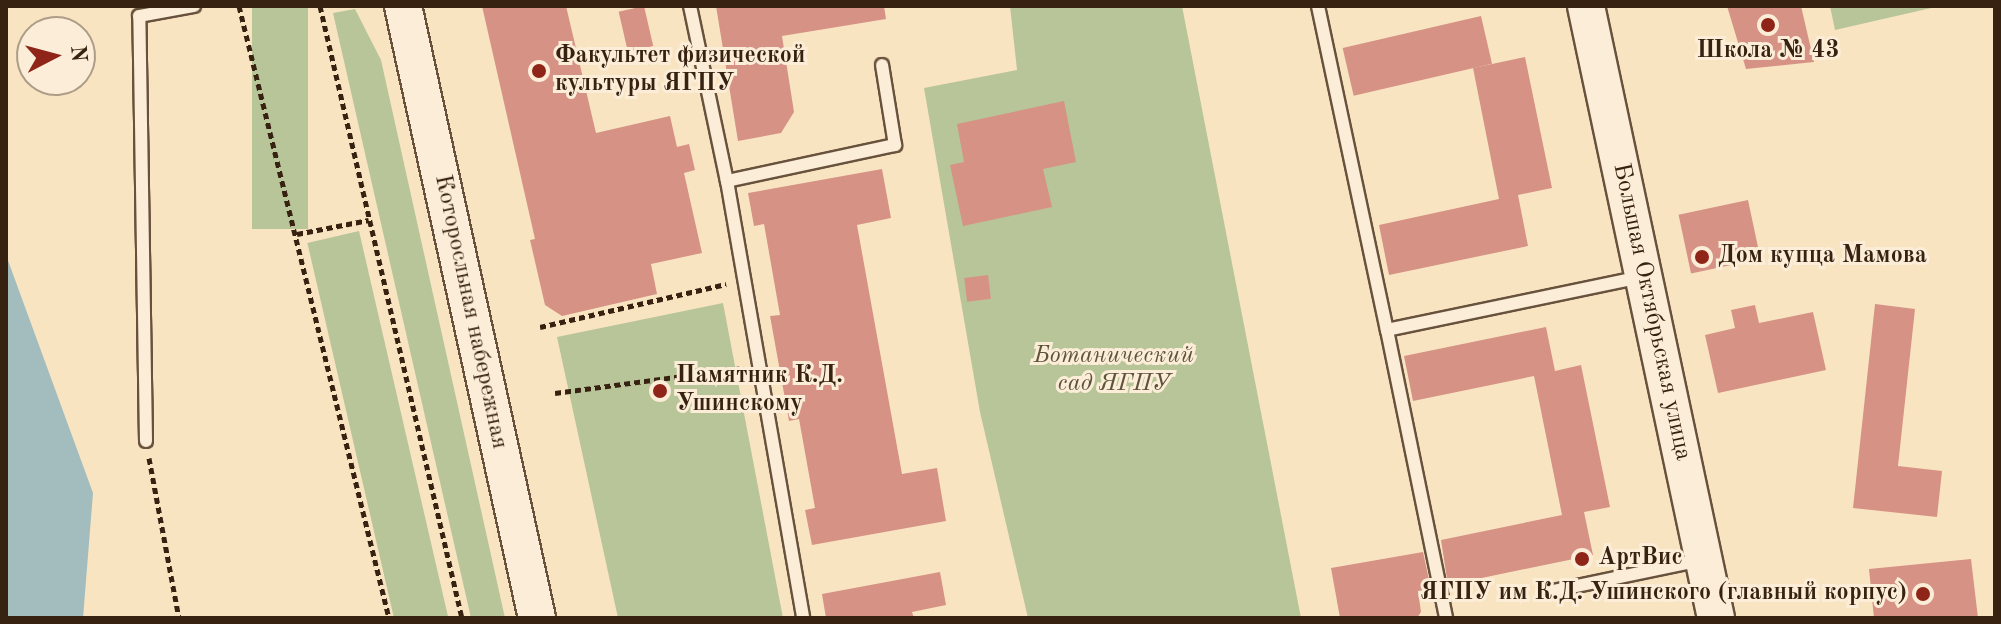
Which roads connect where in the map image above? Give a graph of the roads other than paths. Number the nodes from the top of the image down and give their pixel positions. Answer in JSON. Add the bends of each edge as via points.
{"nodes":[{"id":1,"x":194,"y":6,"type":"edge"},
{"id":2,"x":403,"y":6,"type":"edge"},
{"id":3,"x":690,"y":6,"type":"edge"},
{"id":4,"x":1318,"y":6,"type":"edge"},
{"id":5,"x":1586,"y":6,"type":"edge"},
{"id":6,"x":882,"y":65,"type":"dead end"},
{"id":7,"x":727,"y":181,"type":"junction"},
{"id":8,"x":1644,"y":276,"type":"junction"},
{"id":9,"x":1387,"y":330,"type":"junction"},
{"id":10,"x":146,"y":441,"type":"road end"},
{"id":11,"x":1704,"y":559,"type":"junction"},
{"id":12,"x":1548,"y":592,"type":"dead end"},
{"id":13,"x":537,"y":618,"type":"edge"},
{"id":14,"x":803,"y":618,"type":"edge"},
{"id":15,"x":1446,"y":618,"type":"edge"},
{"id":16,"x":1716,"y":618,"type":"edge"}],
"edges":[{"from":1,"to":10,"type":"lane","via":[[139,16]]},
{"from":2,"to":13,"type":"main road","name":"Которосльная набережная"},
{"from":3,"to":7,"type":"lane"},
{"from":4,"to":9,"type":"lane"},
{"from":5,"to":8,"type":"main road","name":"Большая Октябрьская улица"},
{"from":6,"to":7,"type":"lane","via":[[895,145]]},
{"from":7,"to":14,"type":"lane"},
{"from":8,"to":9,"type":"lane"},
{"from":8,"to":11,"type":"main road","name":"Большая Октябрьская улица"},
{"from":9,"to":15,"type":"lane"},
{"from":11,"to":12,"type":"lane"},
{"from":11,"to":16,"type":"main road","name":"Большая Октябрьская улица"}]}
